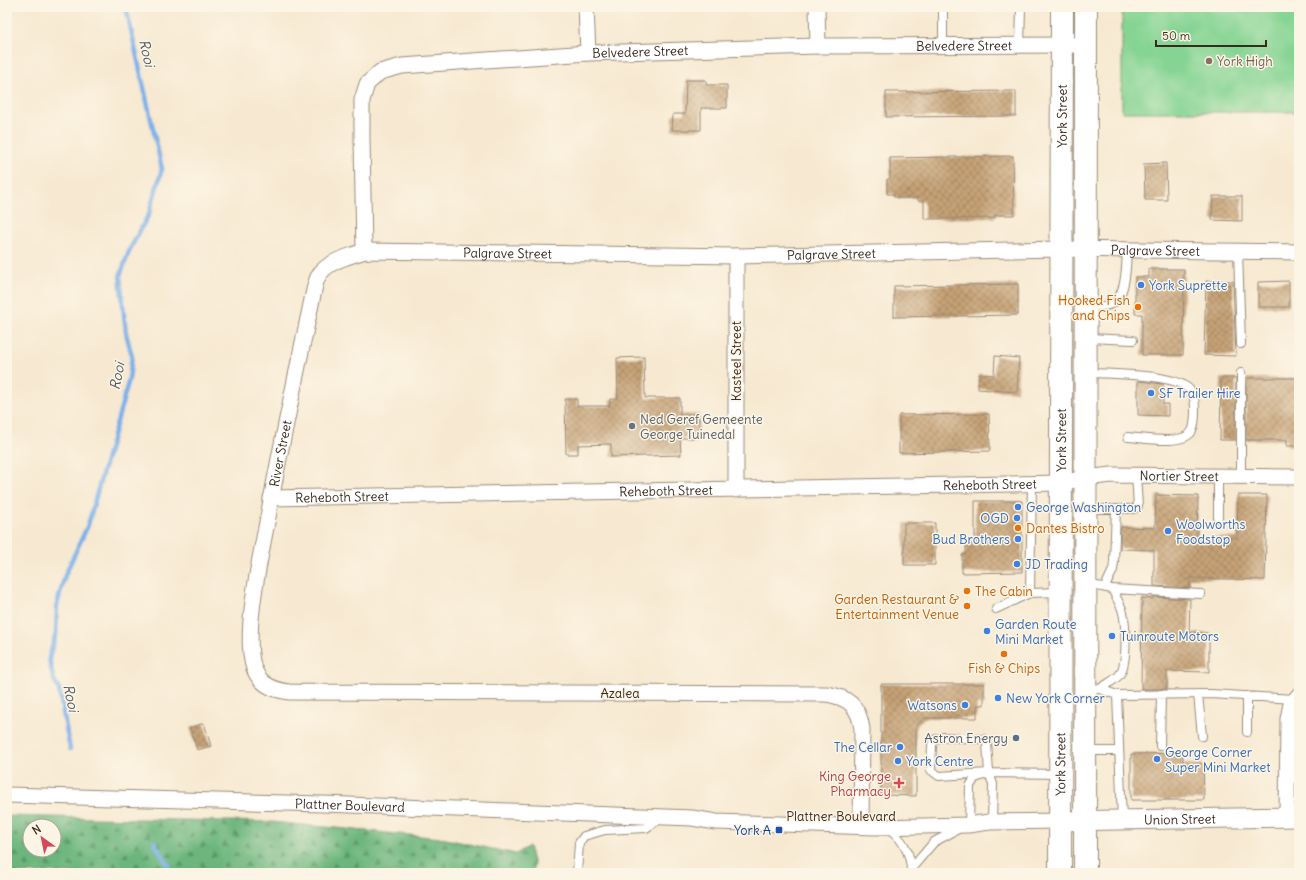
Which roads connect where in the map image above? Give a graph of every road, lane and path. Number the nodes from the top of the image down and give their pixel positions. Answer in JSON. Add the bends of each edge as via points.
{"nodes":[{"id":1,"x":586,"y":7,"type":"edge"},
{"id":2,"x":817,"y":7,"type":"edge"},
{"id":3,"x":942,"y":7,"type":"edge"},
{"id":4,"x":1021,"y":7,"type":"edge"},
{"id":5,"x":1062,"y":7,"type":"edge"},
{"id":6,"x":1086,"y":7,"type":"edge"},
{"id":7,"x":1086,"y":45,"type":"junction"},
{"id":8,"x":818,"y":46,"type":"junction"},
{"id":9,"x":943,"y":46,"type":"junction"},
{"id":10,"x":1020,"y":46,"type":"junction"},
{"id":11,"x":1062,"y":46,"type":"junction"},
{"id":12,"x":588,"y":52,"type":"junction"},
{"id":13,"x":1061,"y":249,"type":"junction"},
{"id":14,"x":1086,"y":249,"type":"junction"},
{"id":15,"x":1127,"y":250,"type":"junction"},
{"id":16,"x":364,"y":251,"type":"junction"},
{"id":17,"x":1238,"y":252,"type":"junction"},
{"id":18,"x":1299,"y":252,"type":"edge"},
{"id":19,"x":736,"y":256,"type":"junction"},
{"id":20,"x":1086,"y":306,"type":"junction"},
{"id":21,"x":1086,"y":338,"type":"junction"},
{"id":22,"x":1133,"y":340,"type":"dead end"},
{"id":23,"x":1241,"y":344,"type":"dead end"},
{"id":24,"x":1085,"y":373,"type":"junction"},
{"id":25,"x":1241,"y":373,"type":"dead end"},
{"id":26,"x":1128,"y":437,"type":"dead end"},
{"id":27,"x":1136,"y":475,"type":"junction"},
{"id":28,"x":1218,"y":476,"type":"junction"},
{"id":29,"x":1240,"y":476,"type":"junction"},
{"id":30,"x":1299,"y":477,"type":"edge"},
{"id":31,"x":1085,"y":478,"type":"junction"},
{"id":32,"x":1032,"y":484,"type":"junction"},
{"id":33,"x":1061,"y":484,"type":"junction"},
{"id":34,"x":736,"y":490,"type":"junction"},
{"id":35,"x":271,"y":498,"type":"junction"},
{"id":36,"x":1085,"y":509,"type":"junction"},
{"id":37,"x":1116,"y":509,"type":"junction"},
{"id":38,"x":1218,"y":518,"type":"dead end"},
{"id":39,"x":1101,"y":586,"type":"junction"},
{"id":40,"x":1060,"y":592,"type":"junction"},
{"id":41,"x":1030,"y":593,"type":"junction"},
{"id":42,"x":1201,"y":594,"type":"dead end"},
{"id":43,"x":996,"y":609,"type":"dead end"},
{"id":44,"x":264,"y":683,"type":"joint"},
{"id":45,"x":1092,"y":688,"type":"junction"},
{"id":46,"x":1118,"y":694,"type":"junction"},
{"id":47,"x":1161,"y":694,"type":"junction"},
{"id":48,"x":1198,"y":694,"type":"junction"},
{"id":49,"x":1247,"y":696,"type":"junction"},
{"id":50,"x":1297,"y":697,"type":"edge"},
{"id":51,"x":1056,"y":708,"type":"junction"},
{"id":52,"x":1052,"y":732,"type":"dead end"},
{"id":53,"x":1247,"y":732,"type":"dead end"},
{"id":54,"x":1202,"y":736,"type":"dead end"},
{"id":55,"x":1160,"y":746,"type":"dead end"},
{"id":56,"x":1084,"y":751,"type":"junction"},
{"id":57,"x":1119,"y":751,"type":"junction"},
{"id":58,"x":1054,"y":772,"type":"junction"},
{"id":59,"x":989,"y":773,"type":"junction"},
{"id":60,"x":953,"y":775,"type":"junction"},
{"id":61,"x":970,"y":786,"type":"junction"},
{"id":62,"x":7,"y":796,"type":"edge"},
{"id":63,"x":1293,"y":817,"type":"edge"},
{"id":64,"x":662,"y":818,"type":"junction"},
{"id":65,"x":1084,"y":820,"type":"junction"},
{"id":66,"x":1122,"y":820,"type":"junction"},
{"id":67,"x":1060,"y":821,"type":"junction"},
{"id":68,"x":861,"y":822,"type":"junction"},
{"id":69,"x":969,"y":822,"type":"junction"},
{"id":70,"x":991,"y":822,"type":"junction"},
{"id":71,"x":885,"y":826,"type":"junction"},
{"id":72,"x":577,"y":873,"type":"edge"},
{"id":73,"x":1060,"y":873,"type":"edge"},
{"id":74,"x":1085,"y":873,"type":"edge"}],
"edges":[{"from":1,"to":12,"type":"street"},
{"from":2,"to":8,"type":"street"},
{"from":3,"to":9,"type":"lane"},
{"from":4,"to":10,"type":"lane"},
{"from":5,"to":11,"type":"main road","name":"York Street"},
{"from":6,"to":7,"type":"main road","name":"York Street"},
{"from":7,"to":11,"type":"street","name":"Belvedere Street"},
{"from":7,"to":14,"type":"main road","name":"York Street"},
{"from":8,"to":9,"type":"street","name":"Belvedere Street"},
{"from":8,"to":12,"type":"street","name":"Belvedere Street"},
{"from":9,"to":10,"type":"street","name":"Belvedere Street"},
{"from":10,"to":11,"type":"street","name":"Belvedere Street"},
{"from":11,"to":13,"type":"main road","name":"York Street"},
{"from":12,"to":16,"type":"street","name":"Belvedere Street","via":[[402,66],[380,72],[367,84],[362,100]]},
{"from":13,"to":14,"type":"street","name":"Palgrave Street"},
{"from":13,"to":19,"type":"street","name":"Palgrave Street"},
{"from":13,"to":33,"type":"main road","name":"York Street"},
{"from":14,"to":15,"type":"street","name":"Palgrave Street"},
{"from":14,"to":20,"type":"main road","name":"York Street"},
{"from":15,"to":17,"type":"street","name":"Palgrave Street"},
{"from":15,"to":20,"type":"lane","via":[[1124,282],[1116,301],[1110,305]]},
{"from":16,"to":19,"type":"street","name":"Palgrave Street"},
{"from":16,"to":35,"type":"street","name":"River Street","via":[[337,261],[318,277]]},
{"from":17,"to":18,"type":"street","name":"Palgrave Street"},
{"from":17,"to":23,"type":"lane"},
{"from":19,"to":34,"type":"street","name":"Kasteel Street"},
{"from":20,"to":21,"type":"main road","name":"York Street"},
{"from":21,"to":22,"type":"lane"},
{"from":21,"to":24,"type":"main road","name":"York Street"},
{"from":24,"to":26,"type":"lane","via":[[1176,381],[1190,390],[1194,396],[1194,426],[1190,434],[1181,439],[1171,440]]},
{"from":24,"to":31,"type":"main road","name":"York Street"},
{"from":25,"to":29,"type":"lane"},
{"from":27,"to":28,"type":"street","name":"Nortier Street"},
{"from":27,"to":31,"type":"street","name":"Nortier Street"},
{"from":27,"to":37,"type":"lane","via":[[1138,506],[1134,509]]},
{"from":28,"to":29,"type":"street","name":"Nortier Street"},
{"from":28,"to":38,"type":"lane"},
{"from":29,"to":30,"type":"street","name":"Nortier Street"},
{"from":31,"to":33,"type":"street","name":"Nortier Street"},
{"from":31,"to":36,"type":"main road","name":"York Street"},
{"from":32,"to":33,"type":"street","name":"Reheboth Street"},
{"from":32,"to":34,"type":"street","name":"Reheboth Street"},
{"from":32,"to":41,"type":"lane"},
{"from":33,"to":40,"type":"main road","name":"York Street"},
{"from":34,"to":35,"type":"street","name":"Reheboth Street"},
{"from":35,"to":44,"type":"street","name":"River Street","via":[[253,599],[251,636],[256,673]]},
{"from":36,"to":37,"type":"lane"},
{"from":36,"to":39,"type":"main road","name":"York Street"},
{"from":37,"to":39,"type":"lane","via":[[1114,562],[1112,570]]},
{"from":39,"to":42,"type":"lane"},
{"from":39,"to":45,"type":"main road","name":"York Street"},
{"from":39,"to":45,"type":"lane","via":[[1122,608],[1125,658],[1120,674]]},
{"from":40,"to":41,"type":"lane"},
{"from":40,"to":51,"type":"main road","name":"York Street"},
{"from":41,"to":43,"type":"lane"},
{"from":44,"to":68,"type":"street","name":"Azalea","via":[[277,691],[289,692],[837,696],[854,706],[862,729]]},
{"from":45,"to":46,"type":"lane"},
{"from":45,"to":56,"type":"main road","name":"York Street"},
{"from":46,"to":47,"type":"lane"},
{"from":46,"to":57,"type":"lane"},
{"from":47,"to":48,"type":"lane"},
{"from":47,"to":55,"type":"lane"},
{"from":48,"to":49,"type":"lane"},
{"from":48,"to":54,"type":"lane"},
{"from":49,"to":50,"type":"lane"},
{"from":49,"to":53,"type":"lane"},
{"from":50,"to":63,"type":"street","via":[[1291,704],[1288,719]]},
{"from":51,"to":52,"type":"lane"},
{"from":51,"to":58,"type":"main road","name":"York Street"},
{"from":56,"to":57,"type":"lane"},
{"from":56,"to":65,"type":"main road","name":"York Street"},
{"from":57,"to":66,"type":"lane"},
{"from":58,"to":59,"type":"lane"},
{"from":58,"to":67,"type":"main road","name":"York Street"},
{"from":59,"to":60,"type":"lane"},
{"from":59,"to":60,"type":"lane","via":[[987,743],[983,739],[937,738],[933,742],[931,770],[938,776]]},
{"from":59,"to":61,"type":"lane","via":[[975,778]]},
{"from":59,"to":70,"type":"lane","via":[[993,784]]},
{"from":60,"to":61,"type":"lane","via":[[963,778]]},
{"from":61,"to":69,"type":"lane"},
{"from":62,"to":64,"type":"street","name":"Plattner Boulevard","via":[[323,804]]},
{"from":63,"to":66,"type":"street","name":"Union Street"},
{"from":64,"to":68,"type":"street","name":"Plattner Boulevard","via":[[692,818],[716,822]]},
{"from":64,"to":72,"type":"lane","via":[[646,828],[605,830],[584,836],[579,843]]},
{"from":65,"to":66,"type":"street","name":"Union Street"},
{"from":65,"to":67,"type":"street","name":"Union Street"},
{"from":65,"to":74,"type":"main road","name":"York Street"},
{"from":67,"to":70,"type":"street","name":"Plattner Boulevard"},
{"from":67,"to":73,"type":"main road","name":"York Street"},
{"from":68,"to":69,"type":"street","name":"Plattner Boulevard"},
{"from":68,"to":71,"type":"street","name":"Plattner Boulevard"},
{"from":69,"to":70,"type":"street","name":"Plattner Boulevard","via":[[984,819]]},
{"from":69,"to":71,"type":"street","name":"Plattner Boulevard"},
{"from":69,"to":71,"type":"lane","via":[[934,842],[911,869],[907,850],[899,838]]}]}
